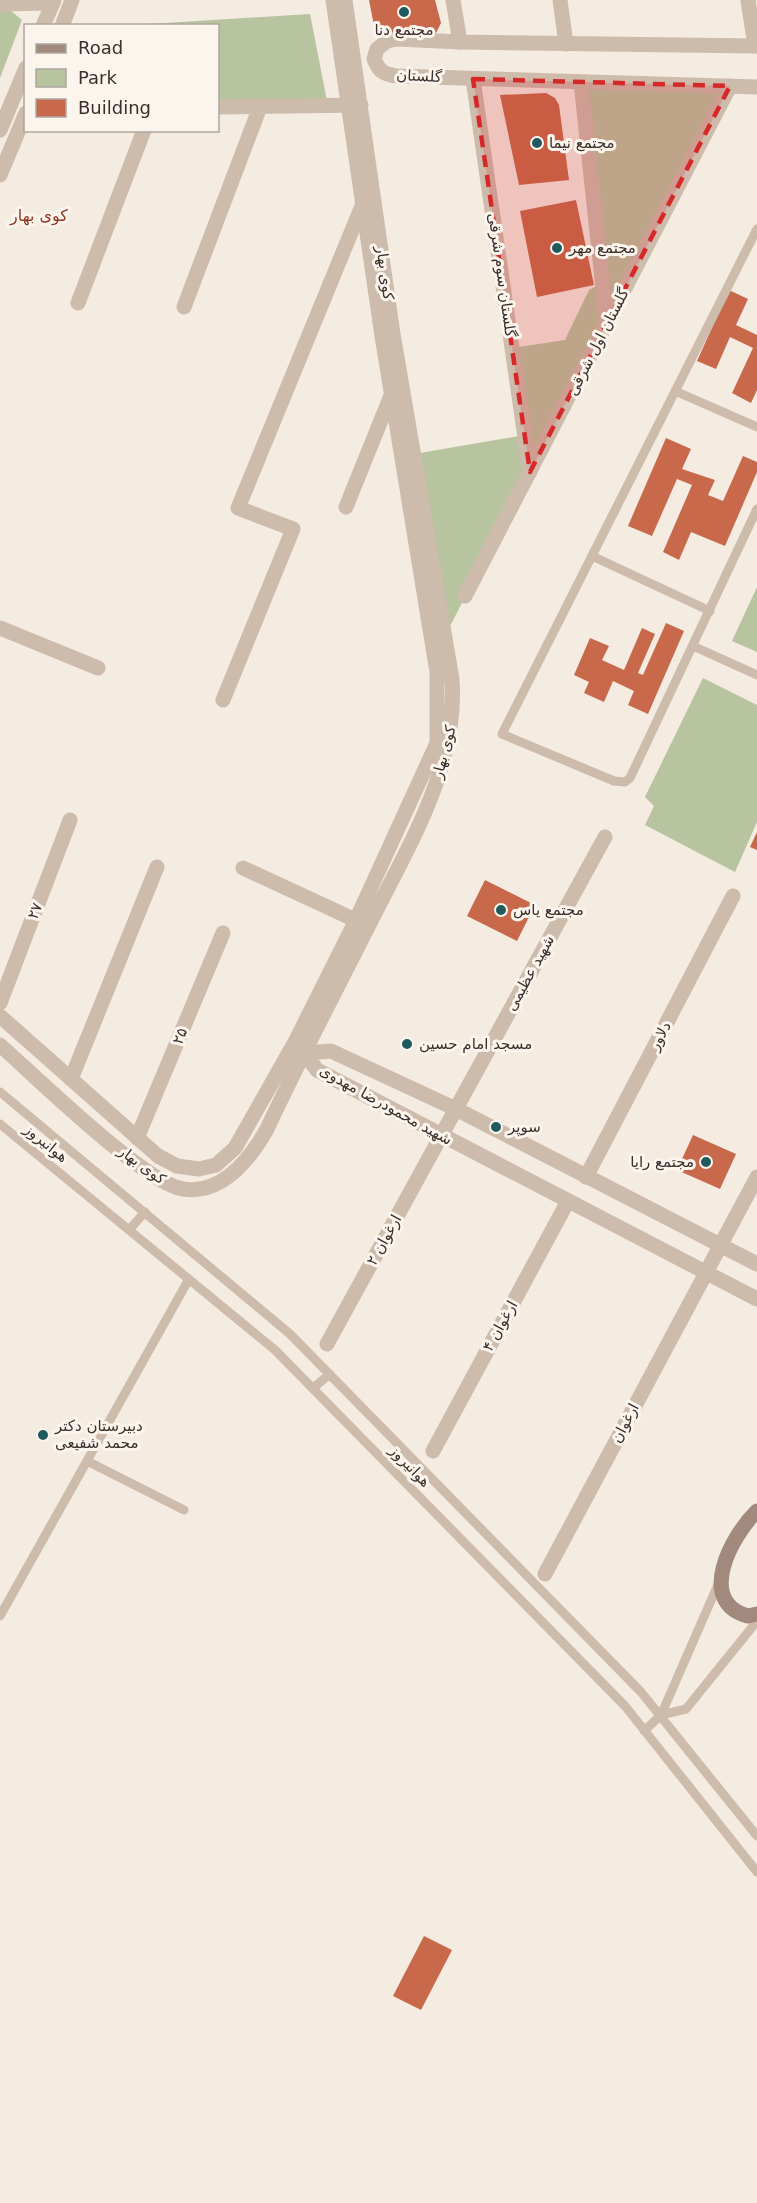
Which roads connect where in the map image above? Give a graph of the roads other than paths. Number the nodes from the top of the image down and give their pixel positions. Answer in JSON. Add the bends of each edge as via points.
{"nodes":[{"id":1,"x":72,"y":0,"type":"edge"},
{"id":2,"x":333,"y":0,"type":"edge"},
{"id":3,"x":345,"y":0,"type":"edge"},
{"id":4,"x":453,"y":0,"type":"edge"},
{"id":5,"x":560,"y":0,"type":"edge"},
{"id":6,"x":748,"y":0,"type":"edge"},
{"id":7,"x":53,"y":1,"type":"edge"},
{"id":8,"x":0,"y":4,"type":"edge"},
{"id":9,"x":44,"y":24,"type":"edge"},
{"id":10,"x":63,"y":24,"type":"edge"},
{"id":11,"x":460,"y":42,"type":"junction"},
{"id":12,"x":567,"y":44,"type":"junction"},
{"id":13,"x":756,"y":46,"type":"edge"},
{"id":14,"x":24,"y":73,"type":"edge"},
{"id":15,"x":473,"y":79,"type":"junction"},
{"id":16,"x":581,"y":82,"type":"junction"},
{"id":17,"x":730,"y":86,"type":"junction"},
{"id":18,"x":757,"y":87,"type":"edge"},
{"id":19,"x":356,"y":105,"type":"junction"},
{"id":20,"x":219,"y":107,"type":"edge"},
{"id":21,"x":260,"y":107,"type":"junction"},
{"id":22,"x":24,"y":118,"type":"edge"},
{"id":23,"x":0,"y":130,"type":"edge"},
{"id":24,"x":143,"y":132,"type":"edge"},
{"id":25,"x":0,"y":175,"type":"edge"},
{"id":26,"x":369,"y":205,"type":"junction"},
{"id":27,"x":757,"y":229,"type":"edge"},
{"id":28,"x":755,"y":240,"type":"edge"},
{"id":29,"x":78,"y":303,"type":"dead end"},
{"id":30,"x":184,"y":307,"type":"dead end"},
{"id":31,"x":607,"y":326,"type":"junction"},
{"id":32,"x":675,"y":391,"type":"junction"},
{"id":33,"x":392,"y":393,"type":"junction"},
{"id":34,"x":757,"y":427,"type":"edge"},
{"id":35,"x":530,"y":472,"type":"junction"},
{"id":36,"x":346,"y":507,"type":"dead end"},
{"id":37,"x":757,"y":509,"type":"edge"},
{"id":38,"x":592,"y":556,"type":"junction"},
{"id":39,"x":465,"y":596,"type":"dead end"},
{"id":40,"x":710,"y":611,"type":"junction"},
{"id":41,"x":0,"y":628,"type":"edge"},
{"id":42,"x":693,"y":646,"type":"junction"},
{"id":43,"x":98,"y":668,"type":"dead end"},
{"id":44,"x":757,"y":675,"type":"edge"},
{"id":45,"x":223,"y":700,"type":"dead end"},
{"id":46,"x":70,"y":820,"type":"dead end"},
{"id":47,"x":605,"y":837,"type":"dead end"},
{"id":48,"x":157,"y":867,"type":"dead end"},
{"id":49,"x":243,"y":868,"type":"dead end"},
{"id":50,"x":733,"y":896,"type":"dead end"},
{"id":51,"x":363,"y":923,"type":"junction"},
{"id":52,"x":223,"y":933,"type":"dead end"},
{"id":53,"x":0,"y":1003,"type":"edge"},
{"id":54,"x":0,"y":1016,"type":"edge"},
{"id":55,"x":0,"y":1045,"type":"edge"},
{"id":56,"x":300,"y":1047,"type":"junction"},
{"id":57,"x":71,"y":1080,"type":"junction"},
{"id":58,"x":0,"y":1092,"type":"edge"},
{"id":59,"x":456,"y":1109,"type":"junction"},
{"id":60,"x":1,"y":1127,"type":"edge"},
{"id":61,"x":441,"y":1135,"type":"junction"},
{"id":62,"x":137,"y":1138,"type":"junction"},
{"id":63,"x":586,"y":1177,"type":"junction"},
{"id":64,"x":757,"y":1177,"type":"edge"},
{"id":65,"x":568,"y":1201,"type":"junction"},
{"id":66,"x":145,"y":1212,"type":"junction"},
{"id":67,"x":129,"y":1230,"type":"junction"},
{"id":68,"x":720,"y":1246,"type":"junction"},
{"id":69,"x":757,"y":1264,"type":"edge"},
{"id":70,"x":706,"y":1273,"type":"junction"},
{"id":71,"x":189,"y":1279,"type":"junction"},
{"id":72,"x":757,"y":1299,"type":"edge"},
{"id":73,"x":327,"y":1344,"type":"dead end"},
{"id":74,"x":330,"y":1374,"type":"junction"},
{"id":75,"x":313,"y":1388,"type":"junction"},
{"id":76,"x":433,"y":1451,"type":"dead end"},
{"id":77,"x":87,"y":1461,"type":"junction"},
{"id":78,"x":184,"y":1510,"type":"dead end"},
{"id":79,"x":757,"y":1511,"type":"edge"},
{"id":80,"x":545,"y":1574,"type":"dead end"},
{"id":81,"x":720,"y":1580,"type":"junction"},
{"id":82,"x":757,"y":1614,"type":"edge"},
{"id":83,"x":0,"y":1616,"type":"edge"},
{"id":84,"x":757,"y":1621,"type":"edge"},
{"id":85,"x":661,"y":1715,"type":"junction"},
{"id":86,"x":644,"y":1731,"type":"junction"},
{"id":87,"x":757,"y":1836,"type":"edge"},
{"id":88,"x":757,"y":1872,"type":"edge"}],
"edges":[{"from":1,"to":10,"type":"street"},
{"from":2,"to":19,"type":"street","name":"کوی بهار"},
{"from":3,"to":19,"type":"street","name":"کوی بهار"},
{"from":4,"to":11,"type":"street"},
{"from":5,"to":12,"type":"street"},
{"from":6,"to":13,"type":"street"},
{"from":7,"to":8,"type":"street"},
{"from":7,"to":9,"type":"street"},
{"from":11,"to":12,"type":"street","name":"گلستان"},
{"from":11,"to":15,"type":"street","name":"گلستان","via":[[397,39],[377,49],[374,59],[385,74]]},
{"from":12,"to":13,"type":"street","name":"گلستان"},
{"from":14,"to":23,"type":"street"},
{"from":15,"to":16,"type":"street","name":"گلستان"},
{"from":15,"to":35,"type":"street","name":"گلستان سوم شرقی"},
{"from":16,"to":17,"type":"street","name":"گلستان"},
{"from":16,"to":31,"type":"street"},
{"from":17,"to":18,"type":"street","name":"گلستان"},
{"from":17,"to":31,"type":"street","name":"گلستان اول شرقی"},
{"from":19,"to":21,"type":"street"},
{"from":19,"to":26,"type":"street","name":"کوی بهار"},
{"from":20,"to":21,"type":"street"},
{"from":21,"to":30,"type":"street"},
{"from":22,"to":25,"type":"street"},
{"from":24,"to":29,"type":"street"},
{"from":26,"to":33,"type":"street","name":"کوی بهار"},
{"from":26,"to":45,"type":"street","via":[[238,508],[292,529]]},
{"from":26,"to":51,"type":"street","name":"کوی بهار","via":[[454,704],[441,770],[418,829]]},
{"from":27,"to":28,"type":"lane"},
{"from":28,"to":32,"type":"lane"},
{"from":31,"to":35,"type":"street","name":"گلستان اول شرقی"},
{"from":32,"to":34,"type":"lane"},
{"from":32,"to":38,"type":"lane"},
{"from":33,"to":36,"type":"street"},
{"from":33,"to":51,"type":"street","name":"کوی بهار","via":[[437,672],[437,743]]},
{"from":35,"to":39,"type":"street","name":"گلستان اول شرقی"},
{"from":37,"to":40,"type":"lane"},
{"from":38,"to":40,"type":"lane"},
{"from":38,"to":42,"type":"lane","via":[[502,734],[614,781],[625,782],[634,773]]},
{"from":40,"to":42,"type":"lane"},
{"from":41,"to":43,"type":"street"},
{"from":42,"to":44,"type":"lane"},
{"from":46,"to":53,"type":"street","name":"۲۷"},
{"from":47,"to":59,"type":"street","name":"شهید عظیمی"},
{"from":48,"to":57,"type":"street"},
{"from":49,"to":51,"type":"street"},
{"from":50,"to":63,"type":"street","name":"دلاور"},
{"from":51,"to":56,"type":"street","name":"کوی بهار"},
{"from":52,"to":62,"type":"street","name":"۲۵"},
{"from":54,"to":57,"type":"street","name":"کوی بهار"},
{"from":55,"to":56,"type":"street","name":"کوی بهار","via":[[123,1153],[168,1185],[184,1189],[217,1184],[240,1168],[267,1129]]},
{"from":56,"to":59,"type":"street","name":"شهید محمودرضا مهدوی","via":[[332,1052]]},
{"from":56,"to":61,"type":"street","name":"شهید محمودرضا مهدوی","via":[[317,1070]]},
{"from":56,"to":62,"type":"street","name":"کوی بهار","via":[[235,1148],[216,1165],[199,1169],[177,1166]]},
{"from":57,"to":62,"type":"street","name":"کوی بهار"},
{"from":58,"to":66,"type":"lane","name":"هوانیروز"},
{"from":59,"to":61,"type":"street","name":"شهید عظیمی"},
{"from":59,"to":63,"type":"street","name":"شهید محمودرضا مهدوی"},
{"from":60,"to":67,"type":"lane","name":"هوانیروز"},
{"from":61,"to":65,"type":"street","name":"شهید محمودرضا مهدوی"},
{"from":61,"to":73,"type":"street","name":"ارغوان ۲"},
{"from":63,"to":68,"type":"street","name":"شهید محمودرضا مهدوی"},
{"from":64,"to":68,"type":"street","name":"ارغوان"},
{"from":65,"to":70,"type":"street","name":"شهید محمودرضا مهدوی"},
{"from":65,"to":76,"type":"street","name":"ارغوان ۴"},
{"from":66,"to":67,"type":"lane"},
{"from":66,"to":74,"type":"lane","name":"هوانیروز","via":[[290,1334]]},
{"from":67,"to":71,"type":"lane","name":"هوانیروز"},
{"from":68,"to":69,"type":"street","name":"شهید محمودرضا مهدوی"},
{"from":68,"to":70,"type":"street","name":"ارغوان"},
{"from":70,"to":72,"type":"street","name":"شهید محمودرضا مهدوی"},
{"from":70,"to":80,"type":"street","name":"ارغوان"},
{"from":71,"to":75,"type":"lane","name":"هوانیروز","via":[[275,1350]]},
{"from":71,"to":77,"type":"lane"},
{"from":74,"to":75,"type":"lane"},
{"from":74,"to":85,"type":"lane","name":"هوانیروز"},
{"from":75,"to":86,"type":"lane","name":"هوانیروز","via":[[625,1706]]},
{"from":77,"to":78,"type":"lane"},
{"from":77,"to":83,"type":"lane"},
{"from":79,"to":81,"type":"main road","via":[[737,1538]]},
{"from":81,"to":82,"type":"main road","via":[[720,1596],[729,1607],[748,1616]]},
{"from":81,"to":85,"type":"lane"},
{"from":84,"to":85,"type":"lane","via":[[686,1708]]},
{"from":85,"to":86,"type":"lane"},
{"from":85,"to":87,"type":"lane","name":"هوانیروز"},
{"from":86,"to":88,"type":"lane","name":"هوانیروز"}]}
